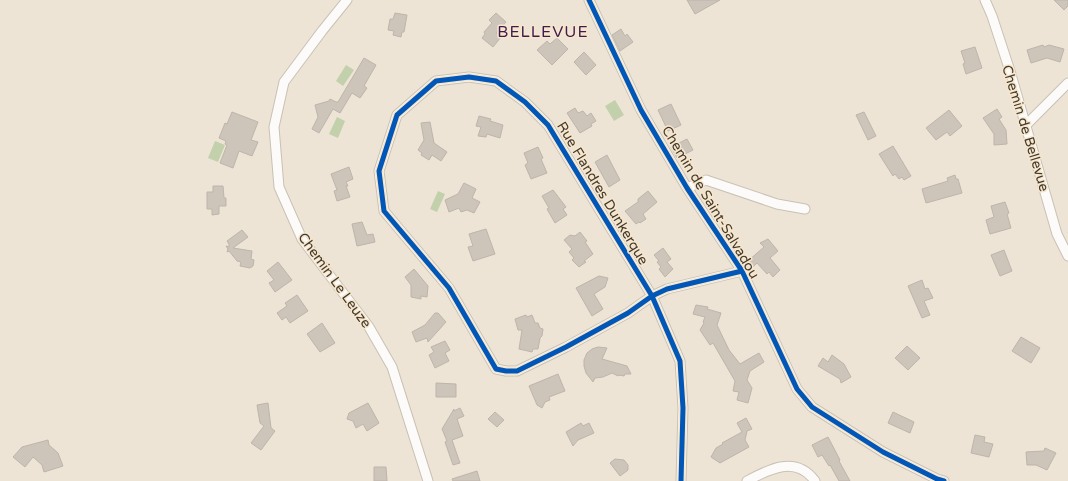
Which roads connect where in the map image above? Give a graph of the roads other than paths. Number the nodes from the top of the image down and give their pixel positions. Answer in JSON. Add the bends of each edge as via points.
{"nodes":[{"id":1,"x":347,"y":0,"type":"edge"},
{"id":2,"x":590,"y":0,"type":"edge"},
{"id":3,"x":985,"y":0,"type":"edge"},
{"id":4,"x":1068,"y":84,"type":"edge"},
{"id":5,"x":1026,"y":125,"type":"junction"},
{"id":6,"x":687,"y":188,"type":"junction"},
{"id":7,"x":805,"y":209,"type":"dead end"},
{"id":8,"x":1068,"y":256,"type":"edge"},
{"id":9,"x":742,"y":271,"type":"junction"},
{"id":10,"x":652,"y":296,"type":"junction"},
{"id":11,"x":428,"y":481,"type":"edge"},
{"id":12,"x":681,"y":481,"type":"edge"},
{"id":13,"x":747,"y":481,"type":"edge"},
{"id":14,"x":815,"y":481,"type":"edge"},
{"id":15,"x":944,"y":481,"type":"edge"}],
"edges":[{"from":1,"to":11,"type":"street","name":"Chemin Le Leuze","via":[[284,82],[274,127],[278,187],[302,239],[369,327],[392,367]]},
{"from":2,"to":6,"type":"street","name":"Chemin de Saint-Salvadou","via":[[641,110]]},
{"from":3,"to":5,"type":"street","name":"Chemin de Bellevue"},
{"from":4,"to":5,"type":"street"},
{"from":5,"to":8,"type":"street","name":"Chemin de Bellevue","via":[[1057,234]]},
{"from":6,"to":7,"type":"street","via":[[706,180],[777,204]]},
{"from":6,"to":9,"type":"street","name":"Chemin de Saint-Salvadou"},
{"from":9,"to":10,"type":"street","name":"Rue Flandres Dunkerque","via":[[667,289]]},
{"from":9,"to":15,"type":"street","name":"Chemin de Saint-Salvadou","via":[[797,389],[812,407],[883,452]]},
{"from":10,"to":10,"type":"street","name":"Rue Flandres Dunkerque","via":[[548,125],[525,102],[496,80],[469,76],[436,81],[397,115],[379,171],[384,211],[449,288],[496,370],[517,371],[628,313]]},
{"from":10,"to":12,"type":"street","name":"Rue Flandres Dunkerque","via":[[680,361],[683,408]]},
{"from":13,"to":14,"type":"street","via":[[770,469],[785,466],[798,468],[810,474]]}]}
